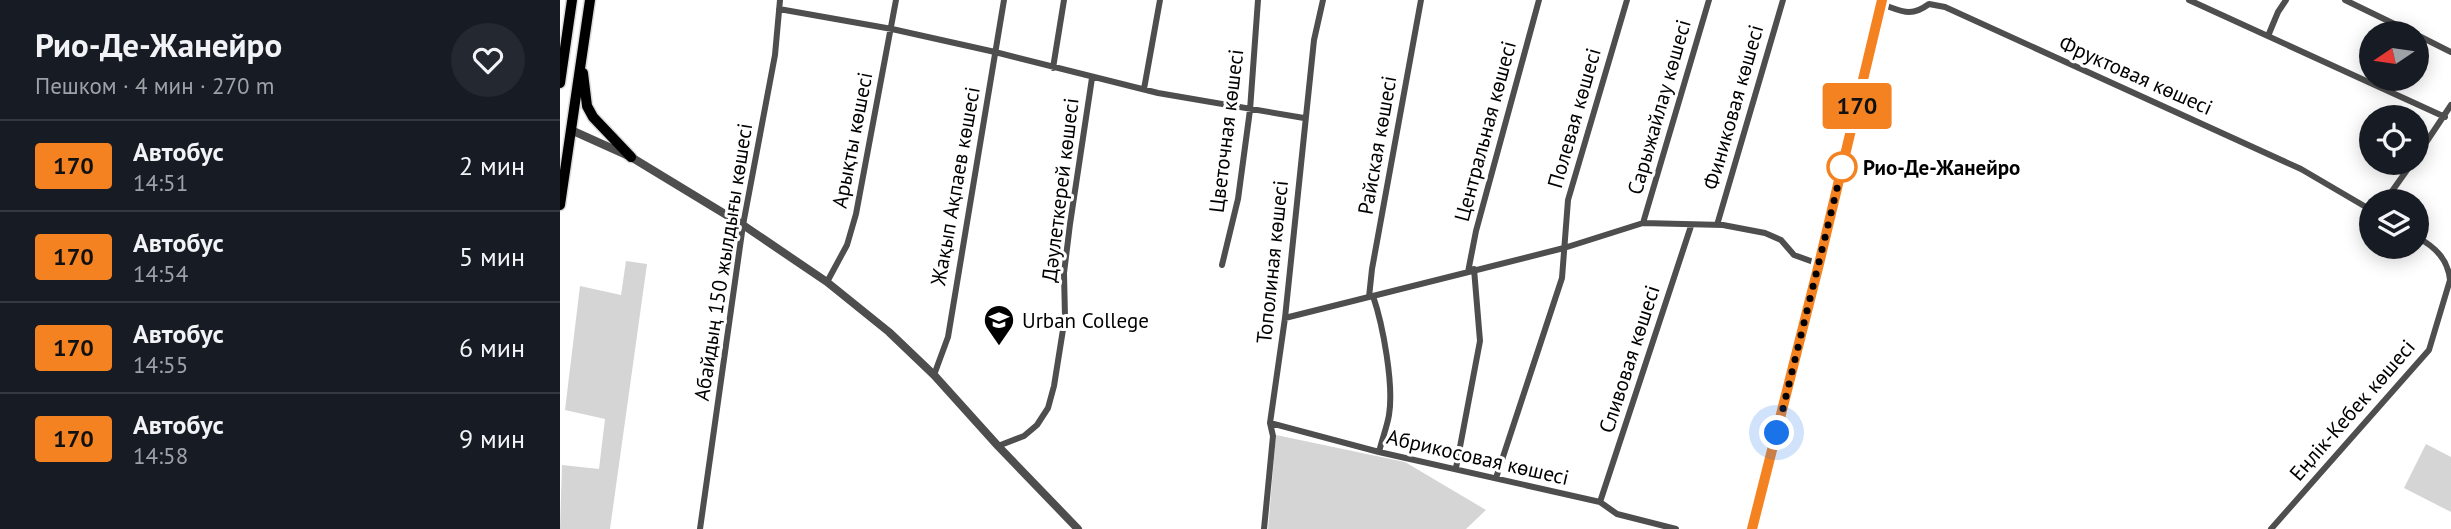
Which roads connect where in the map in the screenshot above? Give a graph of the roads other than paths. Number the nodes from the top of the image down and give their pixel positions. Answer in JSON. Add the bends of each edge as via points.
{"nodes":[{"id":1,"x":572,"y":0,"type":"edge"},
{"id":2,"x":590,"y":0,"type":"edge"},
{"id":3,"x":780,"y":0,"type":"edge"},
{"id":4,"x":896,"y":0,"type":"edge"},
{"id":5,"x":1004,"y":0,"type":"edge"},
{"id":6,"x":1064,"y":0,"type":"edge"},
{"id":7,"x":1160,"y":0,"type":"edge"},
{"id":8,"x":1258,"y":0,"type":"edge"},
{"id":9,"x":1323,"y":0,"type":"edge"},
{"id":10,"x":1421,"y":0,"type":"edge"},
{"id":11,"x":1539,"y":0,"type":"edge"},
{"id":12,"x":1627,"y":0,"type":"edge"},
{"id":13,"x":1709,"y":0,"type":"edge"},
{"id":14,"x":1783,"y":0,"type":"edge"},
{"id":15,"x":2189,"y":0,"type":"edge"},
{"id":16,"x":2286,"y":0,"type":"edge"},
{"id":17,"x":2345,"y":0,"type":"edge"},
{"id":18,"x":1881,"y":2,"type":"edge"},
{"id":19,"x":779,"y":9,"type":"junction"},
{"id":20,"x":2388,"y":21,"type":"edge"},
{"id":21,"x":892,"y":29,"type":"junction"},
{"id":22,"x":2268,"y":36,"type":"junction"},
{"id":23,"x":2429,"y":41,"type":"edge"},
{"id":24,"x":995,"y":52,"type":"junction"},
{"id":25,"x":2451,"y":52,"type":"edge"},
{"id":26,"x":581,"y":59,"type":"junction"},
{"id":27,"x":1053,"y":68,"type":"junction"},
{"id":28,"x":1092,"y":78,"type":"junction"},
{"id":29,"x":560,"y":83,"type":"edge"},
{"id":30,"x":1144,"y":89,"type":"junction"},
{"id":31,"x":2451,"y":105,"type":"edge"},
{"id":32,"x":1250,"y":110,"type":"junction"},
{"id":33,"x":2445,"y":117,"type":"junction"},
{"id":34,"x":1304,"y":118,"type":"junction"},
{"id":35,"x":571,"y":130,"type":"junction"},
{"id":36,"x":2429,"y":139,"type":"edge"},
{"id":37,"x":631,"y":157,"type":"junction"},
{"id":38,"x":2359,"y":203,"type":"edge"},
{"id":39,"x":560,"y":205,"type":"edge"},
{"id":40,"x":1643,"y":223,"type":"junction"},
{"id":41,"x":743,"y":225,"type":"junction"},
{"id":42,"x":1717,"y":225,"type":"junction"},
{"id":43,"x":1691,"y":226,"type":"junction"},
{"id":44,"x":2429,"y":244,"type":"edge"},
{"id":45,"x":1564,"y":248,"type":"junction"},
{"id":46,"x":1819,"y":264,"type":"junction"},
{"id":47,"x":1222,"y":265,"type":"dead end"},
{"id":48,"x":1471,"y":271,"type":"junction"},
{"id":49,"x":827,"y":282,"type":"junction"},
{"id":50,"x":1371,"y":297,"type":"junction"},
{"id":51,"x":1285,"y":318,"type":"junction"},
{"id":52,"x":934,"y":375,"type":"junction"},
{"id":53,"x":1270,"y":423,"type":"junction"},
{"id":54,"x":998,"y":446,"type":"junction"},
{"id":55,"x":1379,"y":452,"type":"junction"},
{"id":56,"x":1456,"y":468,"type":"junction"},
{"id":57,"x":1496,"y":478,"type":"junction"},
{"id":58,"x":1600,"y":502,"type":"junction"},
{"id":59,"x":700,"y":529,"type":"edge"},
{"id":60,"x":1078,"y":529,"type":"edge"},
{"id":61,"x":1264,"y":529,"type":"edge"},
{"id":62,"x":1676,"y":529,"type":"edge"},
{"id":63,"x":1752,"y":529,"type":"edge"},
{"id":64,"x":2271,"y":529,"type":"edge"}],
"edges":[{"from":1,"to":29,"type":"main road"},
{"from":2,"to":26,"type":"main road"},
{"from":3,"to":19,"type":"street","name":"Абайдың 150 жылдығы көшесі"},
{"from":4,"to":21,"type":"street","name":"Арықты көшесі"},
{"from":5,"to":24,"type":"street","name":"Жақып Ақпаев көшесі"},
{"from":6,"to":27,"type":"street"},
{"from":7,"to":30,"type":"street"},
{"from":8,"to":32,"type":"street","name":"Цветочная көшесі"},
{"from":9,"to":34,"type":"street","name":"Тополиная көшесі"},
{"from":10,"to":50,"type":"street","name":"Райская көшесі","via":[[1372,269]]},
{"from":11,"to":48,"type":"street","name":"Центральная көшесі","via":[[1476,231]]},
{"from":12,"to":45,"type":"street","name":"Полевая көшесі","via":[[1568,200]]},
{"from":13,"to":40,"type":"street","name":"Сарыжайлау көшесі"},
{"from":14,"to":42,"type":"street","name":"Финиковая көшесі"},
{"from":15,"to":22,"type":"street"},
{"from":16,"to":22,"type":"street"},
{"from":17,"to":20,"type":"street"},
{"from":18,"to":38,"type":"street","name":"Фруктовая көшесі","via":[[1910,13],[1929,4],[1945,7],[2301,169]]},
{"from":18,"to":46,"type":"street"},
{"from":19,"to":21,"type":"street"},
{"from":19,"to":41,"type":"street","name":"Абайдың 150 жылдығы көшесі","via":[[775,55]]},
{"from":21,"to":24,"type":"street"},
{"from":21,"to":49,"type":"street","name":"Арықты көшесі","via":[[856,214],[847,245]]},
{"from":22,"to":33,"type":"street"},
{"from":23,"to":25,"type":"street"},
{"from":24,"to":27,"type":"street"},
{"from":24,"to":52,"type":"street","name":"Жақып Ақпаев көшесі","via":[[947,337]]},
{"from":26,"to":35,"type":"main road"},
{"from":26,"to":37,"type":"main road","via":[[587,106]]},
{"from":27,"to":28,"type":"street"},
{"from":28,"to":30,"type":"street"},
{"from":28,"to":54,"type":"street","name":"Дәулеткерей көшесі","via":[[1064,272],[1065,317],[1054,386],[1037,425],[1024,436]]},
{"from":30,"to":32,"type":"street"},
{"from":31,"to":33,"type":"street"},
{"from":32,"to":34,"type":"street"},
{"from":32,"to":47,"type":"street","name":"Цветочная көшесі","via":[[1238,200]]},
{"from":33,"to":36,"type":"street"},
{"from":34,"to":51,"type":"street","name":"Тополиная көшесі"},
{"from":35,"to":37,"type":"street"},
{"from":35,"to":39,"type":"main road"},
{"from":37,"to":41,"type":"street"},
{"from":40,"to":43,"type":"street"},
{"from":40,"to":45,"type":"street"},
{"from":41,"to":49,"type":"street"},
{"from":41,"to":59,"type":"street","name":"Абайдың 150 жылдығы көшесі"},
{"from":42,"to":43,"type":"street"},
{"from":42,"to":46,"type":"street","via":[[1765,233],[1781,240],[1794,254]]},
{"from":43,"to":58,"type":"street","name":"Сливовая көшесі"},
{"from":44,"to":64,"type":"street","name":"Еңлік-Кебек көшесі","via":[[2449,269],[2429,350]]},
{"from":45,"to":48,"type":"street"},
{"from":45,"to":57,"type":"street","name":"Полевая көшесі","via":[[1562,278]]},
{"from":46,"to":63,"type":"street"},
{"from":48,"to":50,"type":"street"},
{"from":48,"to":56,"type":"street","name":"Центральная көшесі","via":[[1480,341]]},
{"from":49,"to":52,"type":"street"},
{"from":50,"to":51,"type":"street"},
{"from":50,"to":55,"type":"street","name":"Райская көшесі","via":[[1378,311],[1390,398]]},
{"from":51,"to":53,"type":"street","name":"Тополиная көшесі"},
{"from":52,"to":54,"type":"street"},
{"from":53,"to":55,"type":"street","name":"Абрикосовая көшесі"},
{"from":53,"to":61,"type":"street","name":"Тополиная көшесі","via":[[1273,436]]},
{"from":54,"to":60,"type":"street"},
{"from":55,"to":56,"type":"street","name":"Абрикосовая көшесі"},
{"from":56,"to":57,"type":"street","name":"Абрикосовая көшесі"},
{"from":57,"to":58,"type":"street","name":"Абрикосовая көшесі"},
{"from":58,"to":62,"type":"street","name":"Абрикосовая көшесі","via":[[1617,514]]}]}
